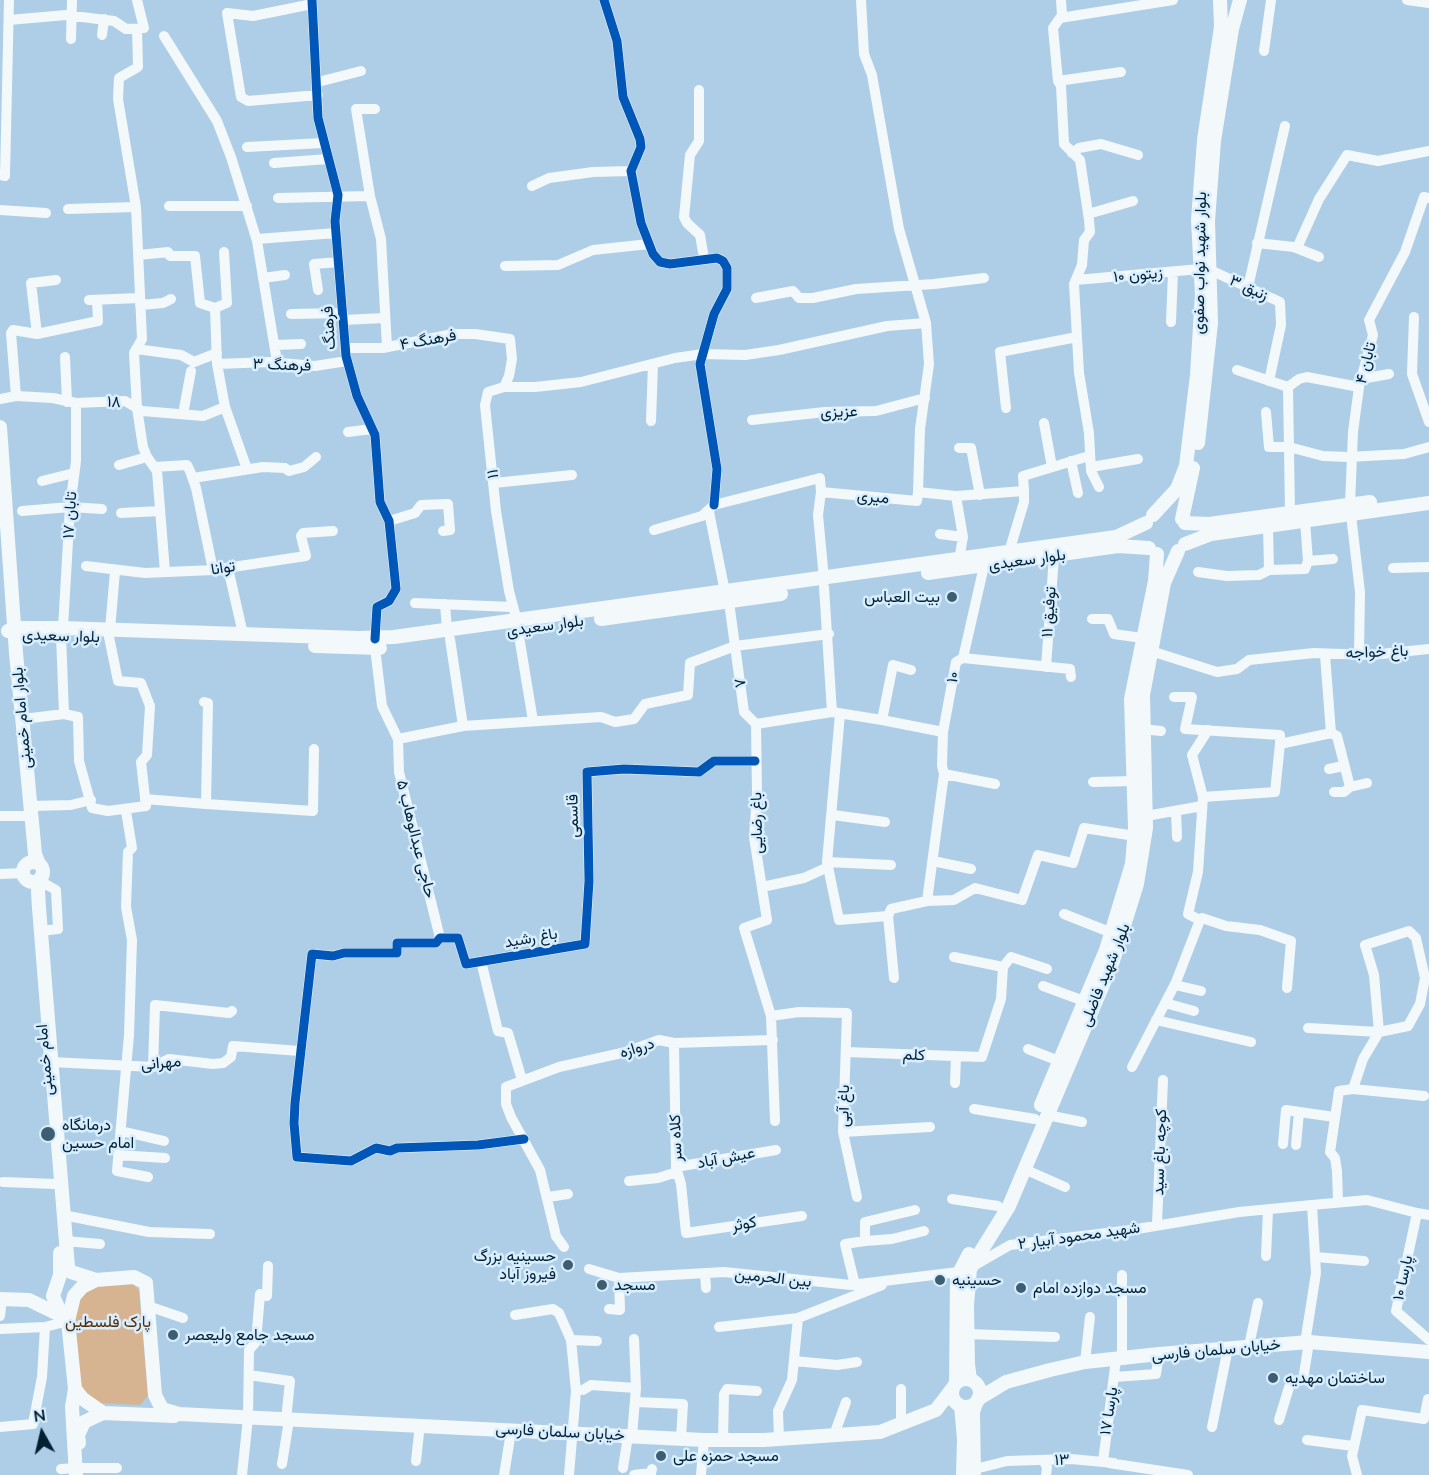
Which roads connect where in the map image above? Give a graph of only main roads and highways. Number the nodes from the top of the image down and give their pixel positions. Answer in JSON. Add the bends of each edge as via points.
{"nodes":[{"id":1,"x":1220,"y":0,"type":"edge"},
{"id":2,"x":1240,"y":0,"type":"edge"},
{"id":3,"x":1205,"y":269,"type":"junction"},
{"id":4,"x":1206,"y":295,"type":"junction"},
{"id":5,"x":0,"y":427,"type":"edge"},
{"id":6,"x":1429,"y":494,"type":"edge"},
{"id":7,"x":1429,"y":503,"type":"edge"},
{"id":8,"x":1351,"y":510,"type":"junction"},
{"id":9,"x":1149,"y":519,"type":"junction"},
{"id":10,"x":1183,"y":521,"type":"junction"},
{"id":11,"x":0,"y":534,"type":"edge"},
{"id":12,"x":1181,"y":547,"type":"junction"},
{"id":13,"x":1153,"y":551,"type":"junction"},
{"id":14,"x":824,"y":583,"type":"junction"},
{"id":15,"x":13,"y":609,"type":"junction"},
{"id":16,"x":12,"y":631,"type":"junction"},
{"id":17,"x":33,"y":631,"type":"junction"},
{"id":18,"x":220,"y":637,"type":"junction"},
{"id":19,"x":375,"y":643,"type":"junction"},
{"id":20,"x":16,"y":653,"type":"junction"},
{"id":21,"x":28,"y":811,"type":"junction"},
{"id":22,"x":1139,"y":854,"type":"junction"},
{"id":23,"x":33,"y":873,"type":"junction"},
{"id":24,"x":1041,"y":1117,"type":"junction"},
{"id":25,"x":992,"y":1224,"type":"junction"},
{"id":26,"x":964,"y":1270,"type":"junction"},
{"id":27,"x":62,"y":1275,"type":"junction"},
{"id":28,"x":90,"y":1279,"type":"junction"},
{"id":29,"x":1,"y":1299,"type":"edge"},
{"id":30,"x":29,"y":1300,"type":"junction"},
{"id":31,"x":64,"y":1318,"type":"junction"},
{"id":32,"x":1429,"y":1352,"type":"edge"},
{"id":33,"x":973,"y":1381,"type":"junction"},
{"id":34,"x":1006,"y":1382,"type":"junction"},
{"id":35,"x":954,"y":1386,"type":"junction"},
{"id":36,"x":75,"y":1389,"type":"junction"},
{"id":37,"x":155,"y":1395,"type":"junction"},
{"id":38,"x":977,"y":1401,"type":"junction"},
{"id":39,"x":960,"y":1406,"type":"junction"},
{"id":40,"x":936,"y":1410,"type":"junction"},
{"id":41,"x":103,"y":1413,"type":"junction"},
{"id":42,"x":130,"y":1414,"type":"junction"},
{"id":43,"x":179,"y":1414,"type":"junction"},
{"id":44,"x":79,"y":1472,"type":"edge"},
{"id":45,"x":971,"y":1473,"type":"edge"}],
"edges":[{"from":1,"to":3,"type":"main road","name":"بلوار شهید نواب صفوی","via":[[1221,27],[1203,152],[1198,220]]},
{"from":2,"to":3,"type":"main road","name":"بلوار شهید نواب صفوی","via":[[1214,141]]},
{"from":3,"to":4,"type":"main road","name":"بلوار شهید نواب صفوی"},
{"from":4,"to":9,"type":"main road","name":"بلوار شهید نواب صفوی","via":[[1186,466],[1177,489]]},
{"from":4,"to":10,"type":"main road","name":"بلوار شهید نواب صفوی","via":[[1211,323],[1206,388]]},
{"from":5,"to":15,"type":"main road","name":"بلوار امام خمینی"},
{"from":6,"to":8,"type":"main road"},
{"from":7,"to":8,"type":"main road"},
{"from":8,"to":10,"type":"main road","via":[[1209,524]]},
{"from":8,"to":12,"type":"main road","via":[[1305,521],[1211,534]]},
{"from":9,"to":10,"type":"main road","via":[[1168,512]]},
{"from":9,"to":13,"type":"main road","via":[[1143,533]]},
{"from":9,"to":14,"type":"main road","name":"بلوار سعیدی","via":[[1116,537]]},
{"from":10,"to":12,"type":"main road","via":[[1187,533]]},
{"from":11,"to":16,"type":"main road","name":"بلوار امام خمینی"},
{"from":12,"to":13,"type":"main road","via":[[1168,555]]},
{"from":12,"to":22,"type":"main road","name":"بلوار شهید فاضلی","via":[[1164,583],[1143,695],[1146,816]]},
{"from":13,"to":14,"type":"main road","name":"بلوار سعیدی","via":[[1118,546],[984,566]]},
{"from":13,"to":22,"type":"main road","name":"بلوار شهید فاضلی","via":[[1155,581],[1131,699],[1132,782]]},
{"from":14,"to":19,"type":"main road","name":"بلوار سعیدی"},
{"from":15,"to":16,"type":"main road","name":"بلوار امام خمینی"},
{"from":15,"to":17,"type":"main road"},
{"from":16,"to":17,"type":"main road","name":"بلوار سعیدی"},
{"from":16,"to":20,"type":"main road","name":"بلوار امام خمینی"},
{"from":16,"to":21,"type":"main road","name":"بلوار امام خمینی"},
{"from":17,"to":18,"type":"main road","name":"بلوار سعیدی"},
{"from":17,"to":20,"type":"main road"},
{"from":18,"to":19,"type":"main road","name":"بلوار سعیدی"},
{"from":18,"to":19,"type":"main road","name":"بلوار سعیدی","via":[[243,634]]},
{"from":20,"to":21,"type":"main road","name":"بلوار امام خمینی"},
{"from":21,"to":23,"type":"main road","name":"بلوار امام خمینی","via":[[35,854]]},
{"from":22,"to":24,"type":"main road","name":"بلوار شهید فاضلی"},
{"from":22,"to":24,"type":"main road","name":"بلوار شهید فاضلی","via":[[1126,926],[1113,961]]},
{"from":23,"to":27,"type":"main road","name":"امام خمینی"},
{"from":23,"to":27,"type":"main road","name":"امام خمینی","via":[[38,891],[65,1241]]},
{"from":24,"to":25,"type":"main road","name":"بلوار شهید فاضلی"},
{"from":24,"to":25,"type":"main road","name":"بلوار شهید فاضلی","via":[[1009,1206]]},
{"from":25,"to":26,"type":"main road","name":"بلوار شهید فاضلی"},
{"from":26,"to":33,"type":"main road","name":"بلوار شهید فاضلی"},
{"from":26,"to":35,"type":"main road"},
{"from":27,"to":28,"type":"main road","via":[[71,1272]]},
{"from":27,"to":30,"type":"main road"},
{"from":27,"to":31,"type":"main road","via":[[53,1296]]},
{"from":28,"to":31,"type":"main road","via":[[74,1296]]},
{"from":28,"to":37,"type":"main road","via":[[141,1278],[146,1283]]},
{"from":29,"to":30,"type":"main road"},
{"from":30,"to":31,"type":"main road"},
{"from":31,"to":36,"type":"main road"},
{"from":32,"to":34,"type":"main road","name":"خیابان سلمان فارسی","via":[[1307,1342],[1249,1346],[1085,1362]]},
{"from":33,"to":34,"type":"main road","name":"خیابان سلمان فارسی"},
{"from":33,"to":35,"type":"main road","via":[[963,1379]]},
{"from":33,"to":38,"type":"main road","via":[[979,1390]]},
{"from":34,"to":38,"type":"main road","name":"خیابان سلمان فارسی"},
{"from":35,"to":39,"type":"main road","via":[[953,1399]]},
{"from":35,"to":40,"type":"main road","name":"خیابان سلمان فارسی"},
{"from":36,"to":41,"type":"main road"},
{"from":36,"to":44,"type":"main road","via":[[72,1407]]},
{"from":37,"to":42,"type":"main road","via":[[145,1410]]},
{"from":37,"to":43,"type":"main road","via":[[162,1409]]},
{"from":38,"to":39,"type":"main road"},
{"from":38,"to":45,"type":"main road","via":[[973,1412]]},
{"from":39,"to":40,"type":"main road","name":"خیابان سلمان فارسی","via":[[950,1411]]},
{"from":39,"to":45,"type":"main road"},
{"from":40,"to":43,"type":"main road","name":"خیابان سلمان فارسی","via":[[880,1432],[723,1440]]},
{"from":41,"to":42,"type":"main road","name":"خیابان سلمان فارسی"},
{"from":41,"to":44,"type":"main road","via":[[84,1422],[78,1436]]},
{"from":42,"to":43,"type":"main road","name":"خیابان سلمان فارسی"}]}
